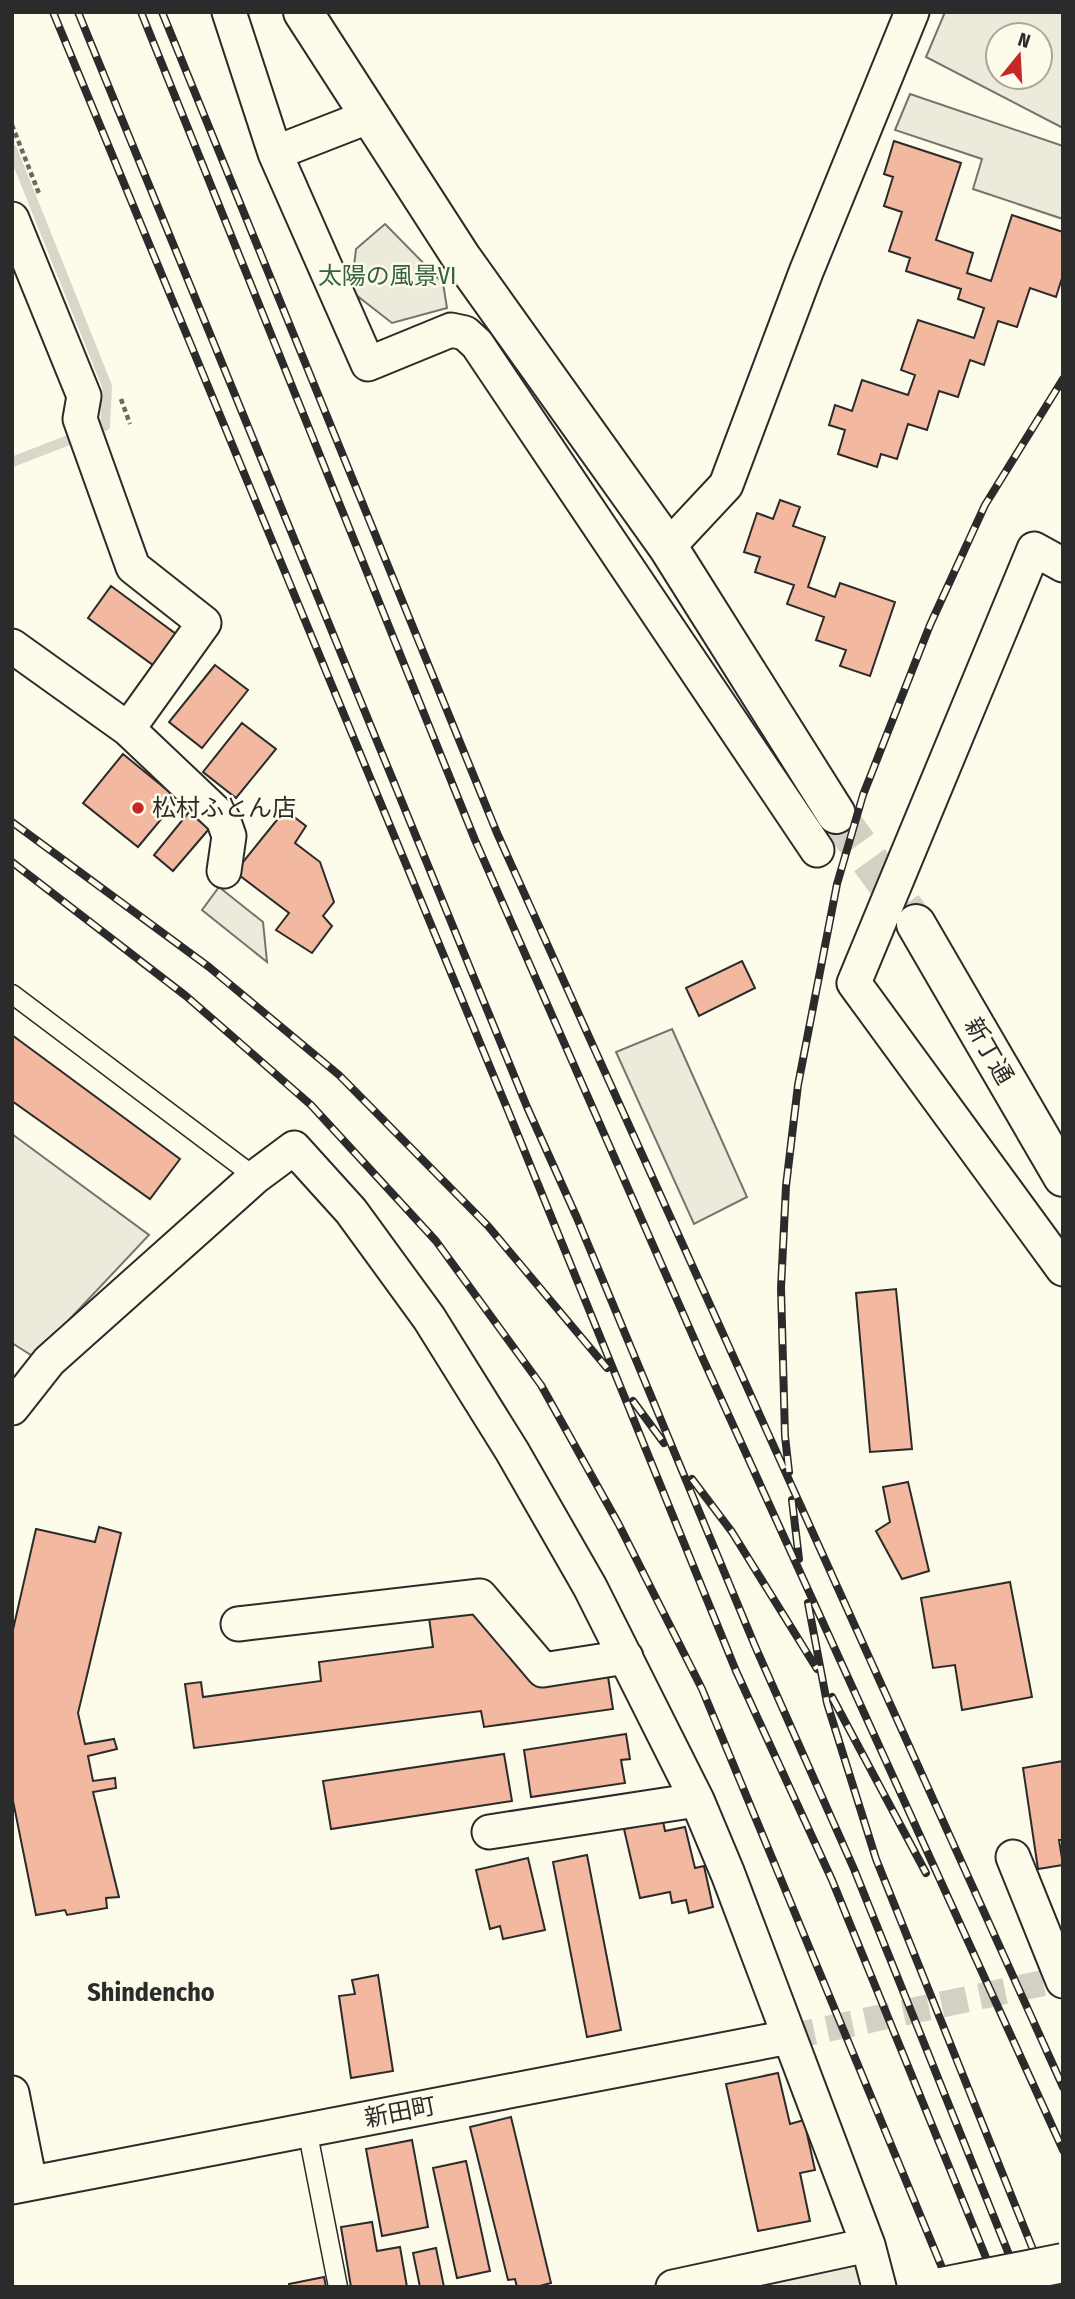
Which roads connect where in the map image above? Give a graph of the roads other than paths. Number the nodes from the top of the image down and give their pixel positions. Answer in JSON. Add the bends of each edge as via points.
{"nodes":[{"id":1,"x":229,"y":12,"type":"edge"},
{"id":2,"x":303,"y":12,"type":"edge"},
{"id":3,"x":912,"y":12,"type":"edge"},
{"id":4,"x":370,"y":116,"type":"junction"},
{"id":5,"x":275,"y":153,"type":"junction"},
{"id":6,"x":12,"y":219,"type":"edge"},
{"id":7,"x":668,"y":547,"type":"junction"},
{"id":8,"x":1063,"y":565,"type":"edge"},
{"id":9,"x":12,"y":646,"type":"edge"},
{"id":10,"x":128,"y":729,"type":"junction"},
{"id":11,"x":836,"y":814,"type":"tunnel mouth"},
{"id":12,"x":817,"y":850,"type":"dead end"},
{"id":13,"x":224,"y":871,"type":"dead end"},
{"id":14,"x":916,"y":924,"type":"tunnel mouth"},
{"id":15,"x":12,"y":994,"type":"edge"},
{"id":16,"x":255,"y":1177,"type":"junction"},
{"id":17,"x":1063,"y":1177,"type":"edge"},
{"id":18,"x":1063,"y":1269,"type":"edge"},
{"id":19,"x":12,"y":1408,"type":"edge"},
{"id":20,"x":238,"y":1624,"type":"dead end"},
{"id":21,"x":625,"y":1657,"type":"junction"},
{"id":22,"x":697,"y":1800,"type":"junction"},
{"id":23,"x":489,"y":1832,"type":"dead end"},
{"id":24,"x":1013,"y":1857,"type":"dead end"},
{"id":25,"x":1062,"y":1980,"type":"edge"},
{"id":26,"x":789,"y":2037,"type":"junction"},
{"id":27,"x":12,"y":2093,"type":"edge"},
{"id":28,"x":307,"y":2130,"type":"junction"},
{"id":29,"x":21,"y":2185,"type":"edge"},
{"id":30,"x":869,"y":2245,"type":"junction"},
{"id":31,"x":1063,"y":2263,"type":"edge"},
{"id":32,"x":338,"y":2287,"type":"edge"},
{"id":33,"x":673,"y":2287,"type":"edge"},
{"id":34,"x":880,"y":2287,"type":"edge"},
{"id":35,"x":942,"y":2287,"type":"edge"}],
"edges":[{"from":1,"to":5,"type":"street"},
{"from":2,"to":4,"type":"street"},
{"from":3,"to":7,"type":"street","via":[[726,485]]},
{"from":4,"to":5,"type":"street"},
{"from":4,"to":7,"type":"street","via":[[461,257]]},
{"from":5,"to":12,"type":"street","via":[[368,364],[451,330],[477,344]]},
{"from":6,"to":10,"type":"street","via":[[84,396],[85,433],[134,567],[204,623]]},
{"from":7,"to":11,"type":"street"},
{"from":8,"to":18,"type":"street","via":[[1034,549],[854,983]]},
{"from":9,"to":10,"type":"street"},
{"from":10,"to":13,"type":"street","via":[[223,819],[229,836]]},
{"from":14,"to":17,"type":"street","name":"新丁通"},
{"from":15,"to":16,"type":"lane"},
{"from":16,"to":19,"type":"street","via":[[50,1361]]},
{"from":16,"to":21,"type":"street","via":[[294,1148],[351,1211],[429,1318],[512,1451]]},
{"from":20,"to":21,"type":"street","via":[[480,1596],[543,1670]]},
{"from":21,"to":22,"type":"street"},
{"from":22,"to":23,"type":"street"},
{"from":22,"to":26,"type":"street"},
{"from":24,"to":25,"type":"street"},
{"from":26,"to":28,"type":"street","name":"新田町"},
{"from":26,"to":30,"type":"street"},
{"from":27,"to":29,"type":"street"},
{"from":28,"to":29,"type":"street","name":"新田町"},
{"from":28,"to":32,"type":"lane"},
{"from":30,"to":33,"type":"street"},
{"from":30,"to":34,"type":"street"},
{"from":31,"to":35,"type":"street","bridge":true}]}
